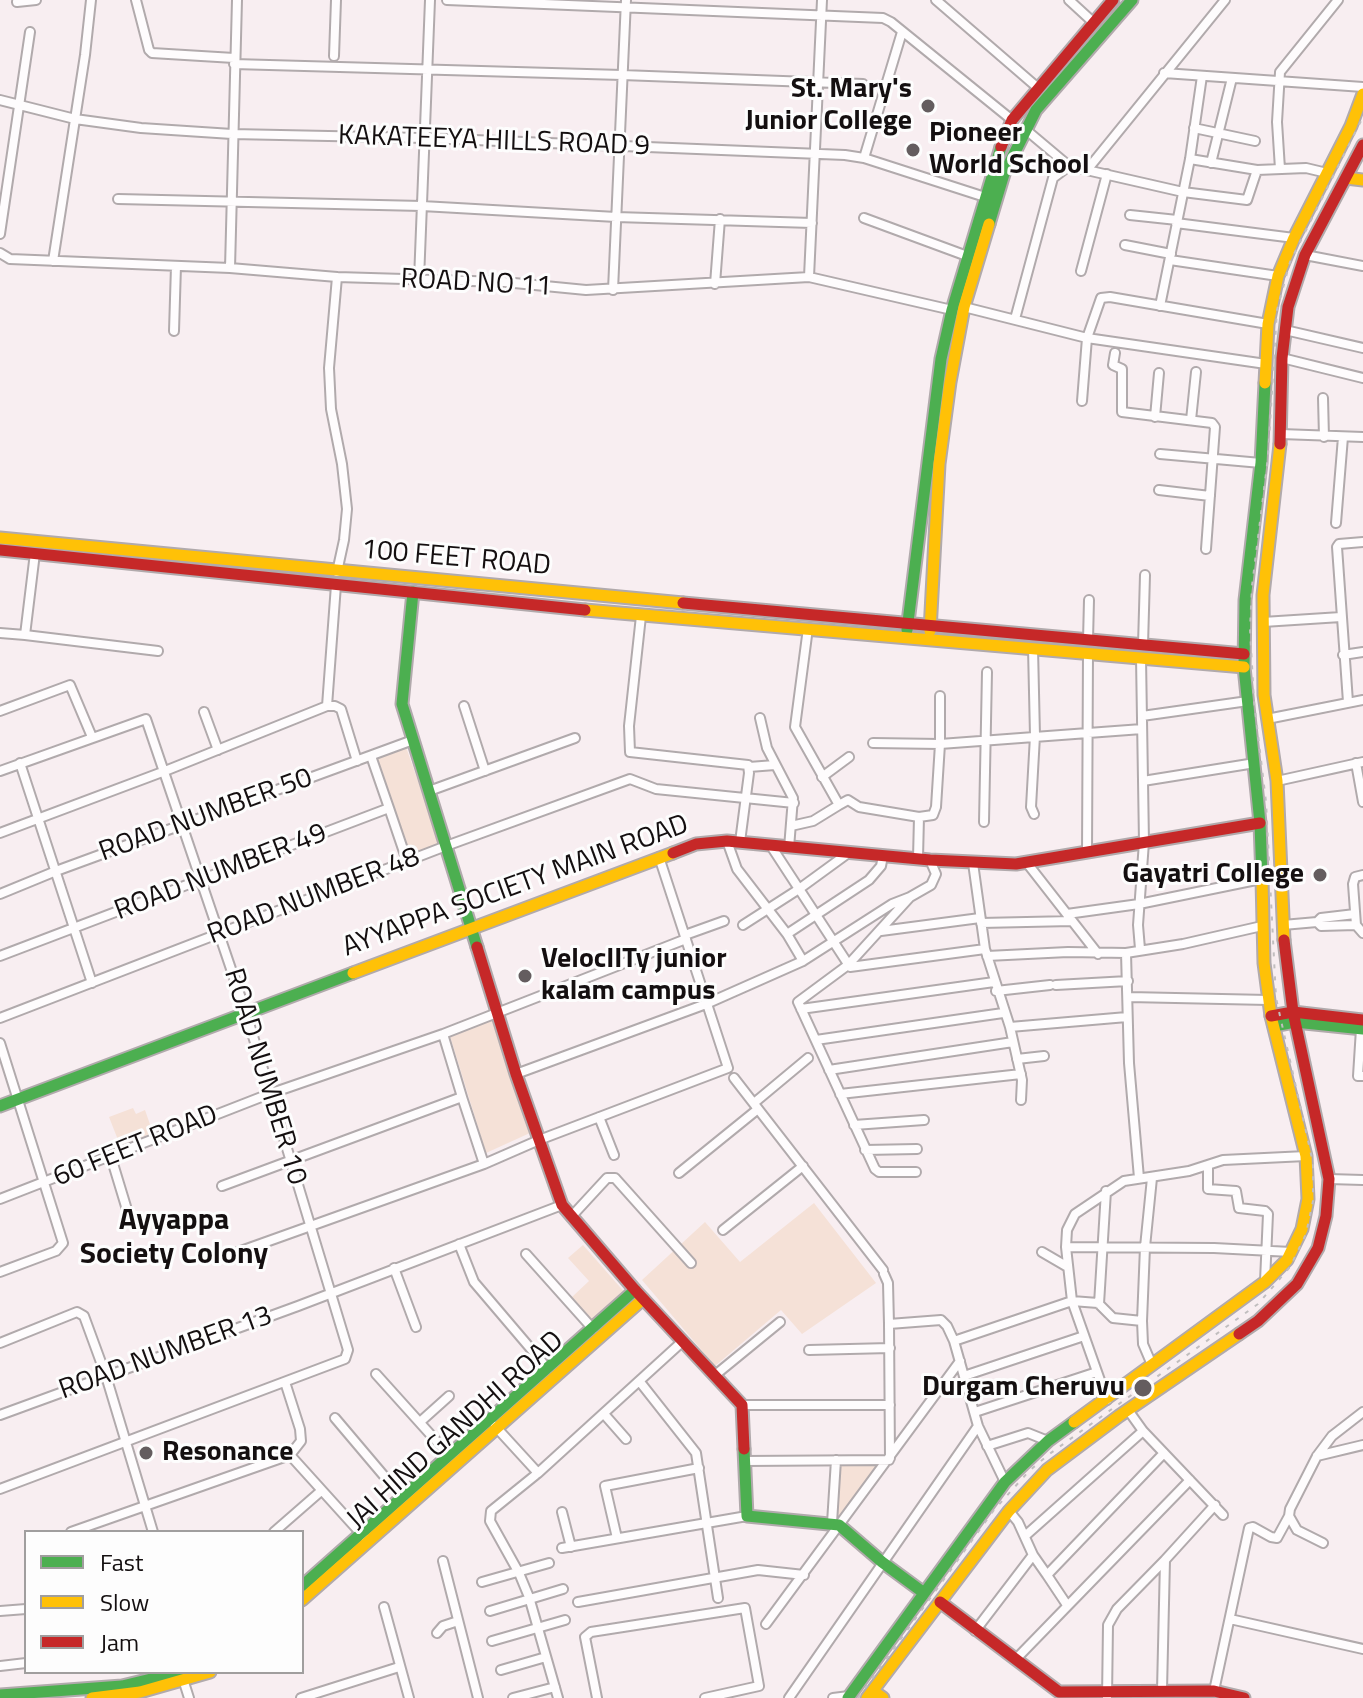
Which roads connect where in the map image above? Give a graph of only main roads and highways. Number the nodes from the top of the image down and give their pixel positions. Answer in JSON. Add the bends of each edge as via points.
{"nodes":[{"id":1,"x":1113,"y":0,"type":"edge"},
{"id":2,"x":1132,"y":0,"type":"edge"},
{"id":3,"x":1079,"y":40,"type":"junction"},
{"id":4,"x":1089,"y":49,"type":"junction"},
{"id":5,"x":1363,"y":94,"type":"edge"},
{"id":6,"x":1363,"y":145,"type":"edge"},
{"id":7,"x":1358,"y":166,"type":"edge"},
{"id":8,"x":1346,"y":178,"type":"junction"},
{"id":9,"x":1363,"y":180,"type":"edge"},
{"id":10,"x":0,"y":538,"type":"edge"},
{"id":11,"x":0,"y":550,"type":"edge"},
{"id":12,"x":337,"y":578,"type":"junction"},
{"id":13,"x":413,"y":592,"type":"junction"},
{"id":14,"x":908,"y":623,"type":"junction"},
{"id":15,"x":931,"y":625,"type":"junction"},
{"id":16,"x":906,"y":637,"type":"junction"},
{"id":17,"x":929,"y":640,"type":"junction"},
{"id":18,"x":1244,"y":660,"type":"junction"},
{"id":19,"x":1260,"y":823,"type":"junction"},
{"id":20,"x":472,"y":928,"type":"junction"},
{"id":21,"x":1294,"y":1017,"type":"junction"},
{"id":22,"x":1273,"y":1021,"type":"junction"},
{"id":23,"x":1362,"y":1026,"type":"edge"},
{"id":24,"x":0,"y":1106,"type":"edge"},
{"id":25,"x":639,"y":1294,"type":"junction"},
{"id":26,"x":493,"y":1424,"type":"junction"},
{"id":27,"x":364,"y":1537,"type":"junction"},
{"id":28,"x":304,"y":1584,"type":"edge"},
{"id":29,"x":924,"y":1593,"type":"junction"},
{"id":30,"x":304,"y":1598,"type":"edge"},
{"id":31,"x":940,"y":1602,"type":"junction"},
{"id":32,"x":182,"y":1675,"type":"edge"},
{"id":33,"x":1107,"y":1694,"type":"edge"},
{"id":34,"x":0,"y":1695,"type":"edge"},
{"id":35,"x":1060,"y":1695,"type":"edge"},
{"id":36,"x":874,"y":1696,"type":"edge"},
{"id":37,"x":848,"y":1697,"type":"edge"},
{"id":38,"x":92,"y":1698,"type":"edge"},
{"id":39,"x":1244,"y":1698,"type":"edge"}],
"edges":[{"from":1,"to":3,"type":"main road"},
{"from":2,"to":4,"type":"main road"},
{"from":3,"to":4,"type":"main road"},
{"from":3,"to":14,"type":"main road","via":[[1012,120],[967,256],[941,359]]},
{"from":4,"to":15,"type":"main road","via":[[1025,129],[1004,174],[964,307],[939,464]]},
{"from":5,"to":18,"type":"main road","via":[[1278,276],[1268,324]]},
{"from":6,"to":7,"type":"main road"},
{"from":7,"to":8,"type":"main road"},
{"from":8,"to":9,"type":"main road"},
{"from":8,"to":21,"type":"main road","via":[[1294,285],[1282,358],[1281,434],[1268,538],[1262,667],[1277,781],[1285,962]]},
{"from":10,"to":12,"type":"main road","name":"100 FEET ROAD"},
{"from":11,"to":12,"type":"main road","name":"100 FEET ROAD"},
{"from":12,"to":13,"type":"main road","name":"100 FEET ROAD"},
{"from":12,"to":14,"type":"main road","name":"100 FEET ROAD"},
{"from":13,"to":16,"type":"main road","name":"100 FEET ROAD"},
{"from":13,"to":20,"type":"main road","via":[[401,694]]},
{"from":14,"to":15,"type":"main road","name":"100 FEET ROAD"},
{"from":14,"to":16,"type":"main road"},
{"from":15,"to":17,"type":"main road"},
{"from":15,"to":18,"type":"main road","name":"100 FEET ROAD"},
{"from":16,"to":17,"type":"main road","name":"100 FEET ROAD"},
{"from":17,"to":18,"type":"main road","name":"100 FEET ROAD","via":[[1141,658]]},
{"from":18,"to":19,"type":"main road"},
{"from":19,"to":20,"type":"main road","name":"AYYAPPA SOCIETY MAIN ROAD","via":[[1027,863],[702,843]]},
{"from":19,"to":22,"type":"main road","via":[[1262,926]]},
{"from":20,"to":24,"type":"main road","name":"AYYAPPA SOCIETY MAIN ROAD"},
{"from":20,"to":25,"type":"main road","via":[[562,1205]]},
{"from":21,"to":22,"type":"main road"},
{"from":21,"to":23,"type":"main road"},
{"from":21,"to":31,"type":"main road","via":[[1329,1179],[1318,1248],[1297,1284],[1258,1321],[1047,1470]]},
{"from":22,"to":29,"type":"main road","via":[[1306,1156],[1306,1210],[1287,1260],[1265,1282],[1048,1441],[1005,1482]]},
{"from":25,"to":26,"type":"main road","name":"JAI HIND GANDHI ROAD"},
{"from":25,"to":26,"type":"main road","name":"JAI HIND GANDHI ROAD","via":[[548,1369]]},
{"from":25,"to":29,"type":"main road","via":[[742,1405],[747,1516],[836,1524]]},
{"from":26,"to":27,"type":"main road","name":"JAI HIND GANDHI ROAD"},
{"from":26,"to":27,"type":"main road","name":"JAI HIND GANDHI ROAD","via":[[448,1454]]},
{"from":27,"to":28,"type":"main road","name":"JAI HIND GANDHI ROAD"},
{"from":27,"to":30,"type":"main road","name":"JAI HIND GANDHI ROAD"},
{"from":29,"to":37,"type":"main road"},
{"from":31,"to":35,"type":"main road"},
{"from":31,"to":36,"type":"main road"},
{"from":32,"to":34,"type":"main road","via":[[122,1686]]},
{"from":32,"to":38,"type":"main road","via":[[140,1692]]},
{"from":33,"to":35,"type":"main road"},
{"from":33,"to":39,"type":"main road","via":[[1214,1691]]}]}
